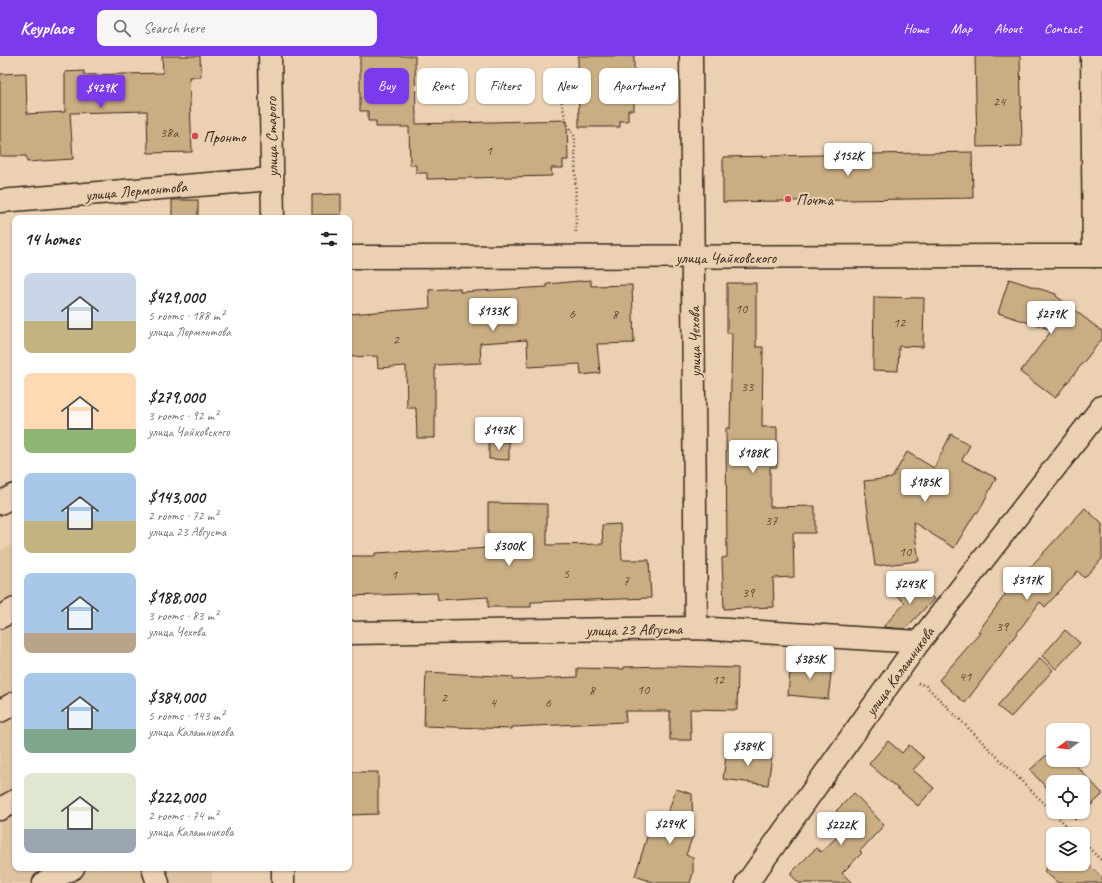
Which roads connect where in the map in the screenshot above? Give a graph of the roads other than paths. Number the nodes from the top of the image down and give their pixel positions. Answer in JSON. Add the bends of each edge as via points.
{"nodes":[{"id":1,"x":270,"y":56,"type":"edge"},
{"id":2,"x":692,"y":56,"type":"edge"},
{"id":3,"x":1092,"y":56,"type":"edge"},
{"id":4,"x":272,"y":179,"type":"junction"},
{"id":5,"x":0,"y":201,"type":"edge"},
{"id":6,"x":273,"y":215,"type":"edge"},
{"id":7,"x":1098,"y":256,"type":"edge"},
{"id":8,"x":352,"y":257,"type":"edge"},
{"id":9,"x":693,"y":257,"type":"junction"},
{"id":10,"x":1102,"y":407,"type":"edge"},
{"id":11,"x":12,"y":497,"type":"edge"},
{"id":12,"x":0,"y":503,"type":"edge"},
{"id":13,"x":12,"y":611,"type":"edge"},
{"id":14,"x":0,"y":617,"type":"edge"},
{"id":15,"x":696,"y":628,"type":"junction"},
{"id":16,"x":352,"y":633,"type":"edge"},
{"id":17,"x":919,"y":642,"type":"junction"},
{"id":18,"x":12,"y":704,"type":"edge"},
{"id":19,"x":0,"y":710,"type":"edge"},
{"id":20,"x":12,"y":803,"type":"edge"},
{"id":21,"x":0,"y":809,"type":"edge"},
{"id":22,"x":66,"y":871,"type":"edge"},
{"id":23,"x":154,"y":871,"type":"edge"},
{"id":24,"x":283,"y":871,"type":"edge"},
{"id":25,"x":44,"y":883,"type":"edge"},
{"id":26,"x":158,"y":883,"type":"edge"},
{"id":27,"x":283,"y":883,"type":"edge"},
{"id":28,"x":747,"y":883,"type":"edge"}],
"edges":[{"from":1,"to":4,"type":"street","name":"улица Старого"},
{"from":2,"to":9,"type":"street","name":"улица Чехова"},
{"from":3,"to":7,"type":"street"},
{"from":4,"to":5,"type":"street","name":"улица Лермонтова"},
{"from":4,"to":6,"type":"street","name":"улица Старого"},
{"from":7,"to":9,"type":"street","name":"улица Чайковского"},
{"from":8,"to":9,"type":"street","name":"улица Чайковского"},
{"from":9,"to":15,"type":"street","name":"улица Чехова"},
{"from":10,"to":17,"type":"street","name":"улица Калашникова"},
{"from":11,"to":12,"type":"street"},
{"from":13,"to":14,"type":"street"},
{"from":15,"to":16,"type":"street","name":"улица 23 Августа"},
{"from":15,"to":17,"type":"street","name":"улица 23 Августа"},
{"from":17,"to":28,"type":"street","name":"улица Калашникова"},
{"from":18,"to":19,"type":"street"},
{"from":20,"to":21,"type":"street"},
{"from":22,"to":25,"type":"street"},
{"from":23,"to":26,"type":"street"},
{"from":24,"to":27,"type":"street"}]}
